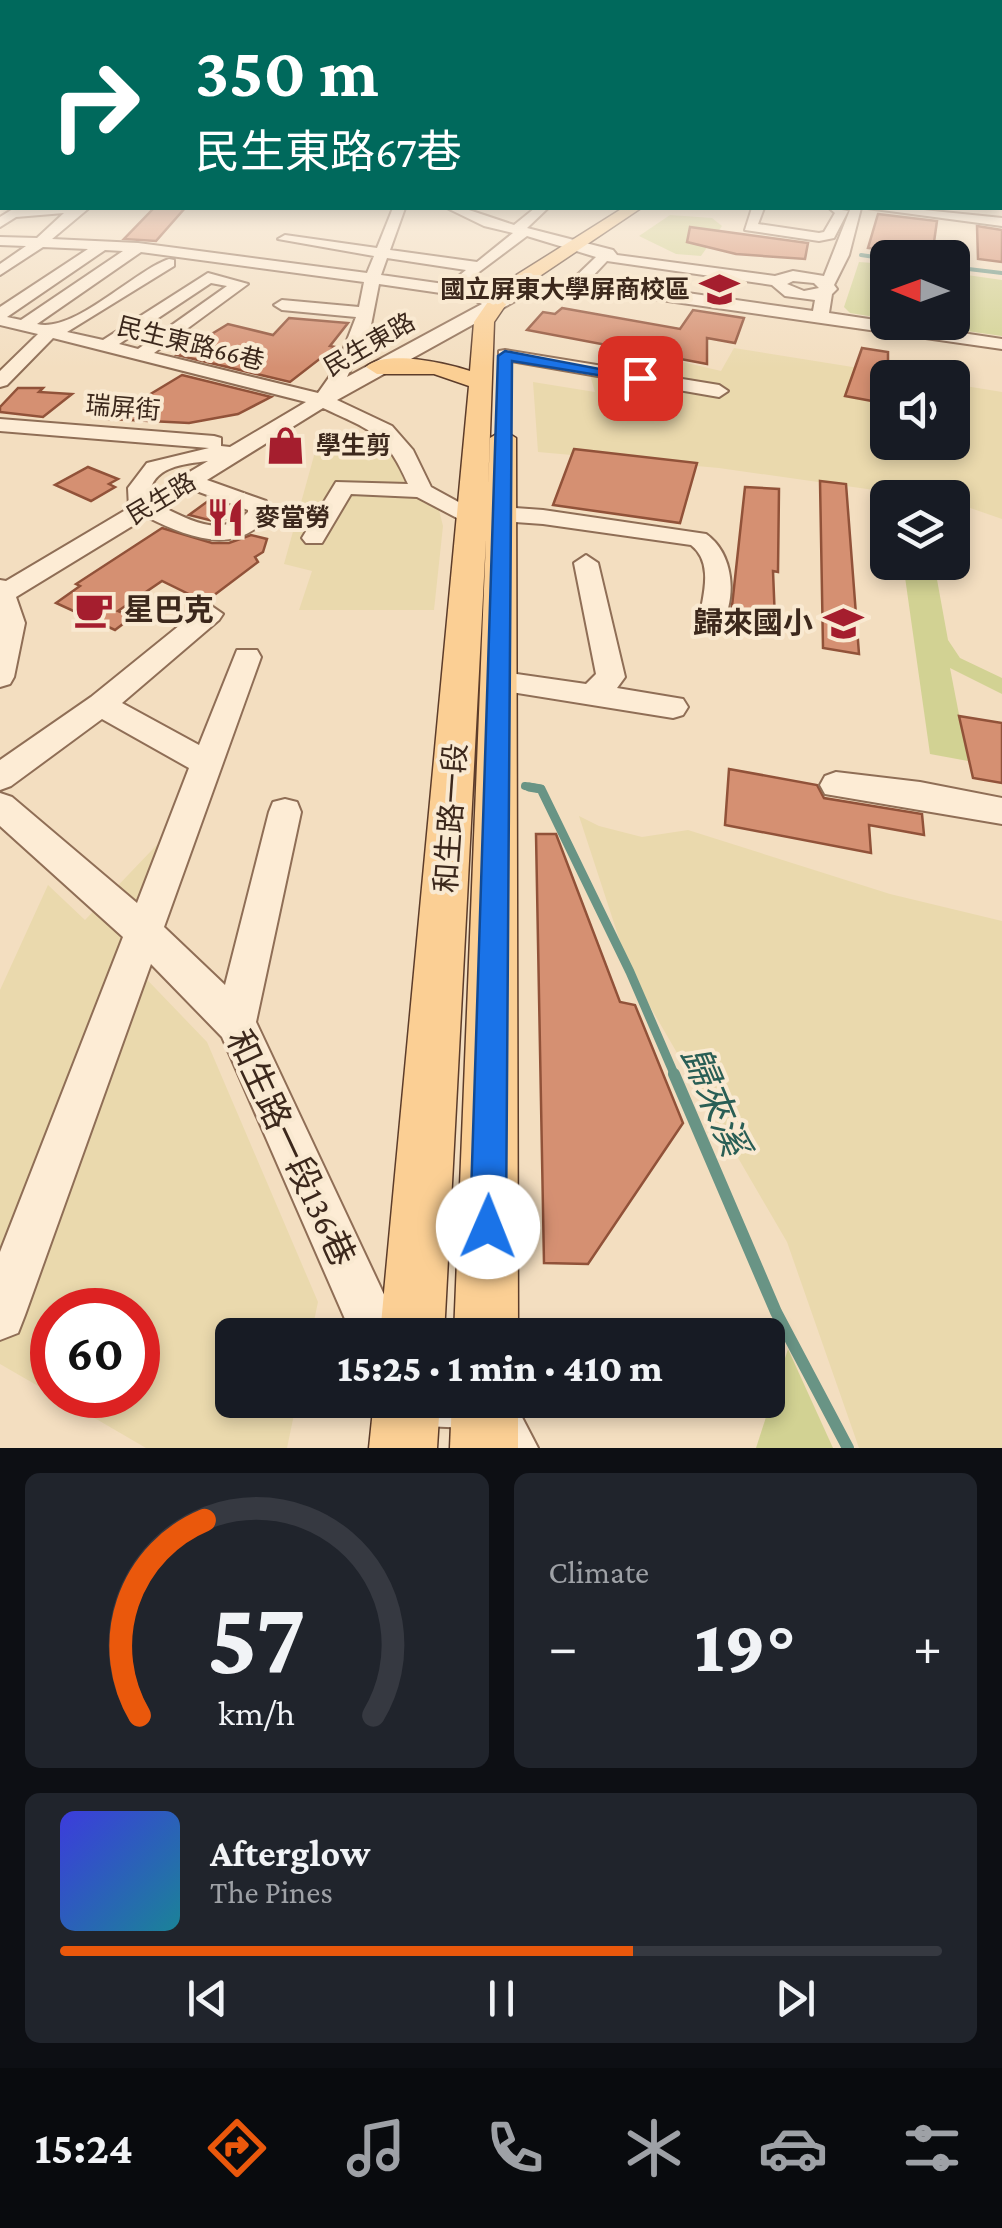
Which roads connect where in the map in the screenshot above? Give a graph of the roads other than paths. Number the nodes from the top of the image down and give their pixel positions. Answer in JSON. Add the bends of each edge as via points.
{"nodes":[{"id":1,"x":521,"y":232,"type":"edge"},
{"id":2,"x":51,"y":233,"type":"edge"},
{"id":3,"x":389,"y":233,"type":"edge"},
{"id":4,"x":523,"y":233,"type":"edge"},
{"id":5,"x":611,"y":233,"type":"edge"},
{"id":6,"x":618,"y":233,"type":"edge"},
{"id":7,"x":789,"y":233,"type":"edge"},
{"id":8,"x":831,"y":233,"type":"edge"},
{"id":9,"x":850,"y":233,"type":"edge"},
{"id":10,"x":848,"y":238,"type":"junction"},
{"id":11,"x":284,"y":239,"type":"dead end"},
{"id":12,"x":868,"y":239,"type":"dead end"},
{"id":13,"x":0,"y":241,"type":"edge"},
{"id":14,"x":41,"y":242,"type":"junction"},
{"id":15,"x":103,"y":245,"type":"junction"},
{"id":16,"x":138,"y":248,"type":"junction"},
{"id":17,"x":596,"y":250,"type":"junction"},
{"id":18,"x":381,"y":253,"type":"junction"},
{"id":19,"x":169,"y":263,"type":"dead end"},
{"id":20,"x":0,"y":271,"type":"edge"},
{"id":21,"x":372,"y":280,"type":"junction"},
{"id":22,"x":780,"y":285,"type":"junction"},
{"id":23,"x":497,"y":288,"type":"junction"},
{"id":24,"x":449,"y":289,"type":"junction"},
{"id":25,"x":826,"y":289,"type":"junction"},
{"id":26,"x":282,"y":305,"type":"dead end"},
{"id":27,"x":777,"y":312,"type":"junction"},
{"id":28,"x":0,"y":317,"type":"edge"},
{"id":29,"x":820,"y":318,"type":"junction"},
{"id":30,"x":365,"y":319,"type":"junction"},
{"id":31,"x":23,"y":326,"type":"junction"},
{"id":32,"x":48,"y":334,"type":"junction"},
{"id":33,"x":426,"y":340,"type":"junction"},
{"id":34,"x":1002,"y":344,"type":"edge"},
{"id":35,"x":104,"y":347,"type":"junction"},
{"id":36,"x":0,"y":356,"type":"edge"},
{"id":37,"x":139,"y":356,"type":"junction"},
{"id":38,"x":22,"y":360,"type":"junction"},
{"id":39,"x":377,"y":368,"type":"junction"},
{"id":40,"x":493,"y":370,"type":"junction"},
{"id":41,"x":0,"y":381,"type":"edge"},
{"id":42,"x":719,"y":391,"type":"dead end"},
{"id":43,"x":322,"y":400,"type":"junction"},
{"id":44,"x":9,"y":426,"type":"edge"},
{"id":45,"x":0,"y":441,"type":"edge"},
{"id":46,"x":242,"y":449,"type":"junction"},
{"id":47,"x":189,"y":481,"type":"junction"},
{"id":48,"x":422,"y":490,"type":"junction"},
{"id":49,"x":146,"y":507,"type":"junction"},
{"id":50,"x":500,"y":515,"type":"junction"},
{"id":51,"x":314,"y":538,"type":"dead end"},
{"id":52,"x":586,"y":563,"type":"dead end"},
{"id":53,"x":1,"y":592,"type":"edge"},
{"id":54,"x":210,"y":614,"type":"dead end"},
{"id":55,"x":712,"y":620,"type":"dead end"},
{"id":56,"x":247,"y":656,"type":"dead end"},
{"id":57,"x":0,"y":676,"type":"edge"},
{"id":58,"x":496,"y":681,"type":"junction"},
{"id":59,"x":592,"y":695,"type":"junction"},
{"id":60,"x":100,"y":705,"type":"junction"},
{"id":61,"x":673,"y":707,"type":"dead end"},
{"id":62,"x":206,"y":762,"type":"junction"},
{"id":63,"x":0,"y":778,"type":"edge"},
{"id":64,"x":836,"y":784,"type":"dead end"},
{"id":65,"x":1002,"y":811,"type":"edge"},
{"id":66,"x":285,"y":812,"type":"dead end"},
{"id":67,"x":8,"y":823,"type":"edge"},
{"id":68,"x":143,"y":931,"type":"junction"},
{"id":69,"x":236,"y":1023,"type":"junction"},
{"id":70,"x":0,"y":1315,"type":"edge"},
{"id":71,"x":370,"y":1318,"type":"edge"},
{"id":72,"x":414,"y":1318,"type":"edge"},
{"id":73,"x":486,"y":1318,"type":"edge"},
{"id":74,"x":406,"y":1418,"type":"edge"},
{"id":75,"x":403,"y":1448,"type":"edge"}],
"edges":[{"from":1,"to":23,"type":"street","via":[[499,250]]},
{"from":2,"to":14,"type":"street"},
{"from":3,"to":18,"type":"street"},
{"from":4,"to":17,"type":"street"},
{"from":5,"to":17,"type":"main road","name":"民生東路"},
{"from":6,"to":17,"type":"main road","name":"民生東路"},
{"from":7,"to":8,"type":"street"},
{"from":9,"to":10,"type":"street"},
{"from":10,"to":12,"type":"street"},
{"from":10,"to":25,"type":"street"},
{"from":11,"to":18,"type":"street"},
{"from":13,"to":14,"type":"street"},
{"from":14,"to":15,"type":"street"},
{"from":14,"to":20,"type":"street"},
{"from":15,"to":16,"type":"street"},
{"from":15,"to":28,"type":"street"},
{"from":16,"to":21,"type":"street"},
{"from":16,"to":31,"type":"street"},
{"from":17,"to":22,"type":"street"},
{"from":17,"to":23,"type":"main road","name":"民生東路","via":[[506,290]]},
{"from":17,"to":27,"type":"street","via":[[583,282]]},
{"from":18,"to":21,"type":"street"},
{"from":18,"to":23,"type":"street"},
{"from":19,"to":32,"type":"street"},
{"from":21,"to":24,"type":"street"},
{"from":21,"to":30,"type":"street"},
{"from":22,"to":25,"type":"street","via":[[803,295]]},
{"from":22,"to":27,"type":"street"},
{"from":23,"to":24,"type":"street"},
{"from":23,"to":24,"type":"street"},
{"from":23,"to":33,"type":"street","name":"民生東路"},
{"from":23,"to":40,"type":"main road","name":"和生路一段","via":[[484,322]]},
{"from":25,"to":29,"type":"street"},
{"from":26,"to":30,"type":"street"},
{"from":27,"to":29,"type":"street"},
{"from":28,"to":31,"type":"street"},
{"from":29,"to":34,"type":"street"},
{"from":30,"to":33,"type":"street","via":[[388,335]]},
{"from":30,"to":43,"type":"street","via":[[346,366]]},
{"from":31,"to":32,"type":"street"},
{"from":32,"to":35,"type":"street","name":"民生東路66巷"},
{"from":32,"to":38,"type":"street"},
{"from":33,"to":39,"type":"street","name":"民生東路"},
{"from":35,"to":37,"type":"street","name":"民生東路66巷"},
{"from":35,"to":37,"type":"street","via":[[208,278],[240,284]]},
{"from":36,"to":38,"type":"street"},
{"from":37,"to":43,"type":"street","name":"民生東路66巷"},
{"from":38,"to":41,"type":"street"},
{"from":39,"to":40,"type":"main road"},
{"from":39,"to":43,"type":"street","name":"民生東路"},
{"from":40,"to":42,"type":"street"},
{"from":40,"to":50,"type":"main road","name":"和生路一段"},
{"from":43,"to":46,"type":"street","name":"民生路"},
{"from":43,"to":48,"type":"street","name":"民生東路66巷","via":[[385,430]]},
{"from":44,"to":45,"type":"street"},
{"from":44,"to":46,"type":"street","name":"瑞屏街"},
{"from":46,"to":47,"type":"street","name":"民生路"},
{"from":46,"to":49,"type":"street","via":[[149,469],[137,494],[137,503]]},
{"from":47,"to":49,"type":"street","name":"民生路"},
{"from":47,"to":49,"type":"street","via":[[258,506],[260,513],[232,535],[217,537]]},
{"from":48,"to":50,"type":"street","via":[[456,511]]},
{"from":48,"to":51,"type":"street","via":[[344,487]]},
{"from":49,"to":53,"type":"street","name":"民生路"},
{"from":50,"to":55,"type":"street","via":[[698,539],[716,553],[718,564]]},
{"from":50,"to":58,"type":"main road","name":"和生路一段"},
{"from":50,"to":72,"type":"main road","name":"和生路一段"},
{"from":52,"to":59,"type":"street","via":[[610,676]]},
{"from":53,"to":57,"type":"street","via":[[12,622]]},
{"from":54,"to":60,"type":"street"},
{"from":56,"to":62,"type":"street"},
{"from":58,"to":59,"type":"street"},
{"from":58,"to":73,"type":"main road","name":"和生路一段"},
{"from":59,"to":61,"type":"street"},
{"from":60,"to":62,"type":"street"},
{"from":60,"to":63,"type":"street"},
{"from":62,"to":68,"type":"street"},
{"from":64,"to":65,"type":"street"},
{"from":66,"to":69,"type":"street"},
{"from":67,"to":68,"type":"street","name":"和生路一段136巷"},
{"from":68,"to":69,"type":"street","name":"和生路一段136巷"},
{"from":68,"to":70,"type":"street"},
{"from":69,"to":71,"type":"street","name":"和生路一段136巷"},
{"from":74,"to":75,"type":"main road"}]}
